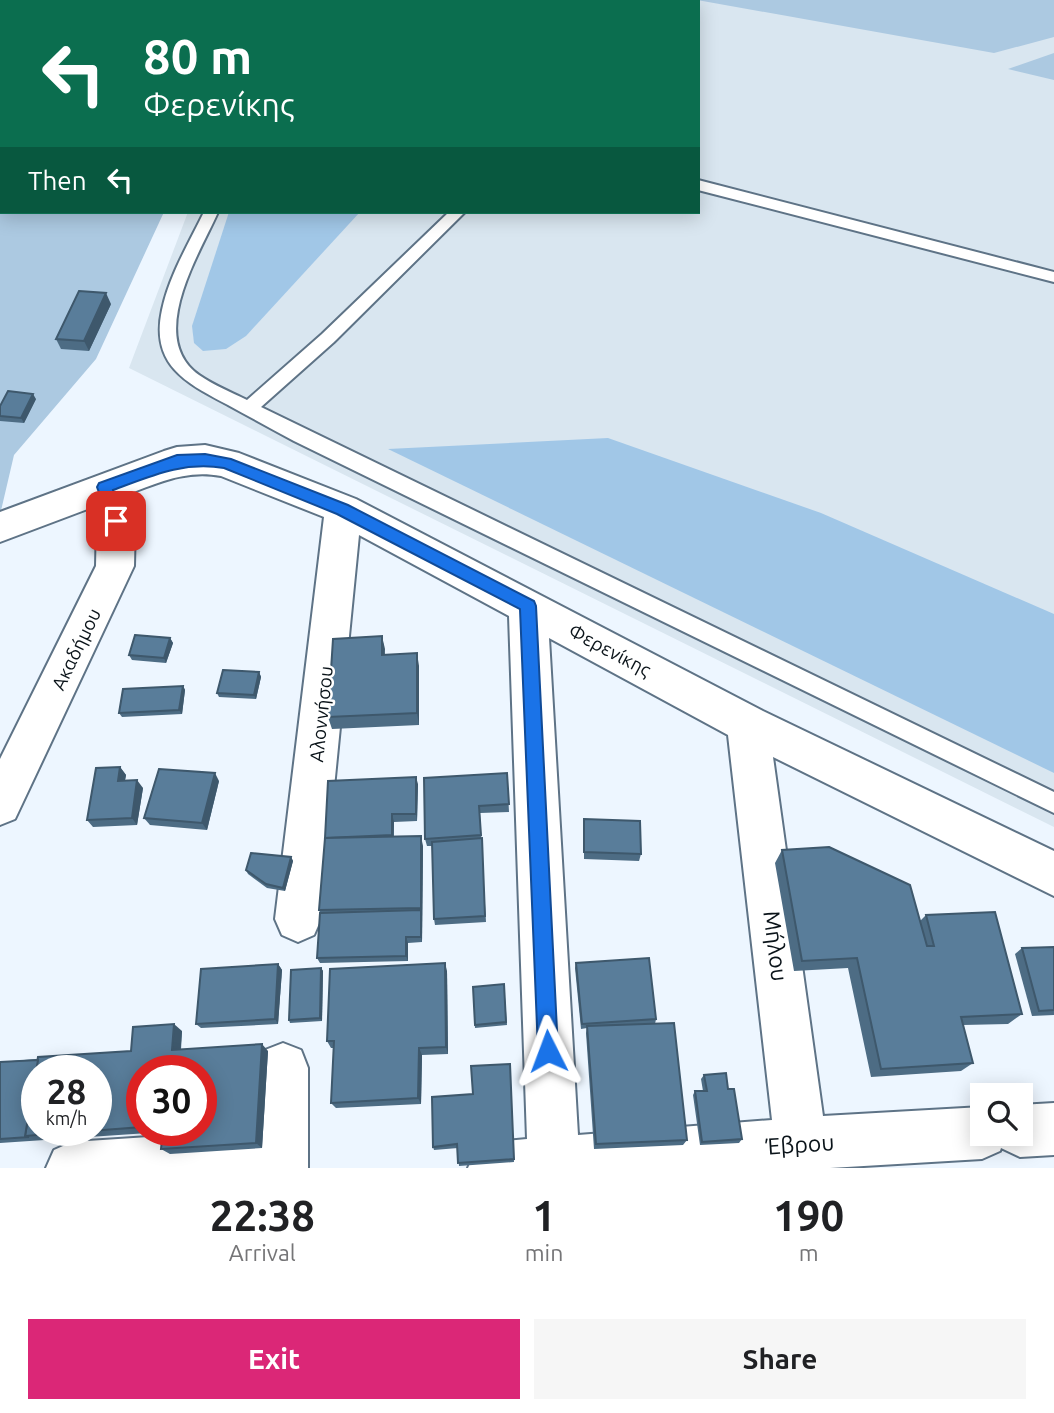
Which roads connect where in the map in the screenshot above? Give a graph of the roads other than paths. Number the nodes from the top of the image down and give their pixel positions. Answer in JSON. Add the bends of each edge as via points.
{"nodes":[{"id":1,"x":700,"y":186,"type":"edge"},
{"id":2,"x":210,"y":214,"type":"edge"},
{"id":3,"x":456,"y":214,"type":"edge"},
{"id":4,"x":1054,"y":276,"type":"edge"},
{"id":5,"x":248,"y":409,"type":"junction"},
{"id":6,"x":104,"y":487,"type":"junction"},
{"id":7,"x":343,"y":509,"type":"junction"},
{"id":8,"x":0,"y":527,"type":"edge"},
{"id":9,"x":528,"y":606,"type":"junction"},
{"id":10,"x":748,"y":724,"type":"junction"},
{"id":11,"x":1054,"y":803,"type":"edge"},
{"id":12,"x":0,"y":805,"type":"edge"},
{"id":13,"x":1054,"y":874,"type":"edge"},
{"id":14,"x":298,"y":919,"type":"dead end"},
{"id":15,"x":283,"y":1068,"type":"dead end"},
{"id":16,"x":1054,"y":1129,"type":"edge"},
{"id":17,"x":1033,"y":1130,"type":"edge"},
{"id":18,"x":970,"y":1135,"type":"edge"},
{"id":19,"x":802,"y":1156,"type":"edge"},
{"id":20,"x":282,"y":1161,"type":"edge"},
{"id":21,"x":553,"y":1165,"type":"edge"},
{"id":22,"x":72,"y":1168,"type":"edge"},
{"id":23,"x":494,"y":1168,"type":"edge"}],
"edges":[{"from":1,"to":4,"type":"lane"},
{"from":2,"to":5,"type":"lane","via":[[170,306],[167,338],[180,368]]},
{"from":3,"to":5,"type":"lane"},
{"from":5,"to":11,"type":"lane"},
{"from":6,"to":7,"type":"street","name":"Φερενίκης","via":[[177,461],[205,459]]},
{"from":6,"to":8,"type":"street","name":"Φερενίκης"},
{"from":6,"to":12,"type":"street","name":"Ακαδήμου","via":[[116,521],[115,566]]},
{"from":7,"to":9,"type":"street","name":"Φερενίκης"},
{"from":7,"to":14,"type":"street","name":"Αλοννήσου"},
{"from":9,"to":10,"type":"street","name":"Φερενίκης"},
{"from":9,"to":21,"type":"street"},
{"from":10,"to":13,"type":"street","name":"Φερενίκης"},
{"from":10,"to":19,"type":"street","name":"Μήλου"},
{"from":15,"to":20,"type":"street"},
{"from":16,"to":17,"type":"street"},
{"from":18,"to":19,"type":"street","name":"Έβρου"},
{"from":19,"to":21,"type":"street","name":"Έβρου"},
{"from":20,"to":22,"type":"street"},
{"from":21,"to":23,"type":"street","name":"Έβρου"}]}
